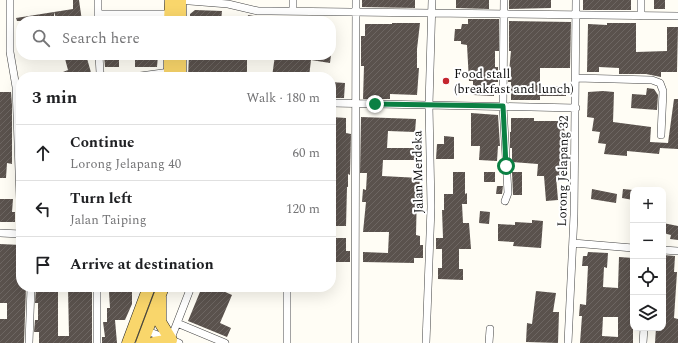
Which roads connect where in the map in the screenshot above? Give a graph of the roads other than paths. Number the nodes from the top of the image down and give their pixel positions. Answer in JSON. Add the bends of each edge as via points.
{"nodes":[{"id":1,"x":10,"y":0,"type":"edge"},
{"id":2,"x":98,"y":0,"type":"edge"},
{"id":3,"x":171,"y":0,"type":"edge"},
{"id":4,"x":180,"y":0,"type":"edge"},
{"id":5,"x":293,"y":0,"type":"edge"},
{"id":6,"x":356,"y":0,"type":"edge"},
{"id":7,"x":432,"y":0,"type":"edge"},
{"id":8,"x":504,"y":0,"type":"edge"},
{"id":9,"x":576,"y":0,"type":"edge"},
{"id":10,"x":641,"y":0,"type":"edge"},
{"id":11,"x":228,"y":2,"type":"edge"},
{"id":12,"x":293,"y":11,"type":"junction"},
{"id":13,"x":356,"y":12,"type":"junction"},
{"id":14,"x":432,"y":12,"type":"junction"},
{"id":15,"x":503,"y":13,"type":"junction"},
{"id":16,"x":576,"y":15,"type":"junction"},
{"id":17,"x":98,"y":16,"type":"edge"},
{"id":18,"x":175,"y":16,"type":"edge"},
{"id":19,"x":176,"y":16,"type":"edge"},
{"id":20,"x":641,"y":16,"type":"junction"},
{"id":21,"x":678,"y":16,"type":"edge"},
{"id":22,"x":100,"y":60,"type":"edge"},
{"id":23,"x":171,"y":60,"type":"edge"},
{"id":24,"x":178,"y":60,"type":"edge"},
{"id":25,"x":102,"y":72,"type":"edge"},
{"id":26,"x":173,"y":72,"type":"edge"},
{"id":27,"x":174,"y":72,"type":"edge"},
{"id":28,"x":576,"y":78,"type":"junction"},
{"id":29,"x":16,"y":88,"type":"edge"},
{"id":30,"x":336,"y":103,"type":"edge"},
{"id":31,"x":356,"y":103,"type":"junction"},
{"id":32,"x":429,"y":105,"type":"junction"},
{"id":33,"x":503,"y":106,"type":"junction"},
{"id":34,"x":576,"y":108,"type":"junction"},
{"id":35,"x":662,"y":135,"type":"dead end"},
{"id":36,"x":505,"y":202,"type":"dead end"},
{"id":37,"x":0,"y":233,"type":"edge"},
{"id":38,"x":16,"y":234,"type":"edge"},
{"id":39,"x":573,"y":243,"type":"junction"},
{"id":40,"x":630,"y":248,"type":"edge"},
{"id":41,"x":666,"y":250,"type":"edge"},
{"id":42,"x":678,"y":252,"type":"edge"},
{"id":43,"x":31,"y":292,"type":"edge"},
{"id":44,"x":97,"y":292,"type":"edge"},
{"id":45,"x":147,"y":292,"type":"edge"},
{"id":46,"x":158,"y":292,"type":"edge"},
{"id":47,"x":159,"y":292,"type":"edge"},
{"id":48,"x":189,"y":292,"type":"edge"},
{"id":49,"x":286,"y":292,"type":"edge"},
{"id":50,"x":177,"y":323,"type":"junction"},
{"id":51,"x":490,"y":329,"type":"dead end"},
{"id":52,"x":147,"y":331,"type":"junction"},
{"id":53,"x":644,"y":331,"type":"edge"},
{"id":54,"x":173,"y":342,"type":"edge"},
{"id":55,"x":29,"y":343,"type":"edge"},
{"id":56,"x":97,"y":343,"type":"edge"},
{"id":57,"x":128,"y":343,"type":"edge"},
{"id":58,"x":142,"y":343,"type":"edge"},
{"id":59,"x":154,"y":343,"type":"edge"},
{"id":60,"x":225,"y":343,"type":"edge"},
{"id":61,"x":288,"y":343,"type":"edge"},
{"id":62,"x":355,"y":343,"type":"edge"},
{"id":63,"x":426,"y":343,"type":"edge"},
{"id":64,"x":489,"y":343,"type":"edge"},
{"id":65,"x":568,"y":343,"type":"edge"},
{"id":66,"x":643,"y":343,"type":"edge"}],
"edges":[{"from":1,"to":29,"type":"street","via":[[10,52]]},
{"from":2,"to":17,"type":"street"},
{"from":3,"to":4,"type":"street"},
{"from":3,"to":18,"type":"main road"},
{"from":4,"to":11,"type":"street"},
{"from":4,"to":19,"type":"main road"},
{"from":5,"to":12,"type":"street"},
{"from":6,"to":13,"type":"street"},
{"from":7,"to":14,"type":"street","name":"Jalan Merdeka"},
{"from":8,"to":15,"type":"street"},
{"from":9,"to":16,"type":"street","name":"Lorong Jelapang 32"},
{"from":10,"to":20,"type":"street"},
{"from":11,"to":12,"type":"street","via":[[258,11]]},
{"from":12,"to":13,"type":"street"},
{"from":13,"to":14,"type":"street"},
{"from":13,"to":31,"type":"street"},
{"from":14,"to":15,"type":"street"},
{"from":14,"to":32,"type":"street","name":"Jalan Merdeka"},
{"from":15,"to":16,"type":"street"},
{"from":15,"to":33,"type":"street"},
{"from":16,"to":20,"type":"street"},
{"from":16,"to":28,"type":"street","name":"Lorong Jelapang 32"},
{"from":20,"to":21,"type":"street"},
{"from":22,"to":25,"type":"street"},
{"from":23,"to":26,"type":"main road"},
{"from":24,"to":27,"type":"main road"},
{"from":28,"to":34,"type":"street","name":"Lorong Jelapang 32"},
{"from":28,"to":35,"type":"street","via":[[652,80],[660,83],[664,91]]},
{"from":30,"to":31,"type":"street"},
{"from":31,"to":32,"type":"street"},
{"from":31,"to":62,"type":"street"},
{"from":32,"to":33,"type":"street"},
{"from":32,"to":63,"type":"street","name":"Jalan Merdeka","via":[[431,207]]},
{"from":33,"to":34,"type":"street"},
{"from":33,"to":36,"type":"street","via":[[508,193]]},
{"from":34,"to":39,"type":"street","name":"Lorong Jelapang 32"},
{"from":37,"to":38,"type":"street"},
{"from":39,"to":40,"type":"street"},
{"from":39,"to":65,"type":"street","name":"Lorong Jelapang 32"},
{"from":41,"to":42,"type":"street"},
{"from":43,"to":55,"type":"street"},
{"from":44,"to":56,"type":"street"},
{"from":45,"to":57,"type":"main road"},
{"from":46,"to":52,"type":"main road"},
{"from":47,"to":54,"type":"main road","via":[[160,322]]},
{"from":48,"to":50,"type":"street"},
{"from":49,"to":61,"type":"street"},
{"from":50,"to":54,"type":"street"},
{"from":50,"to":60,"type":"street"},
{"from":51,"to":64,"type":"street"},
{"from":52,"to":54,"type":"street"},
{"from":52,"to":57,"type":"main road","via":[[137,333]]},
{"from":52,"to":58,"type":"main road"},
{"from":53,"to":66,"type":"street"},
{"from":54,"to":59,"type":"main road"}]}
